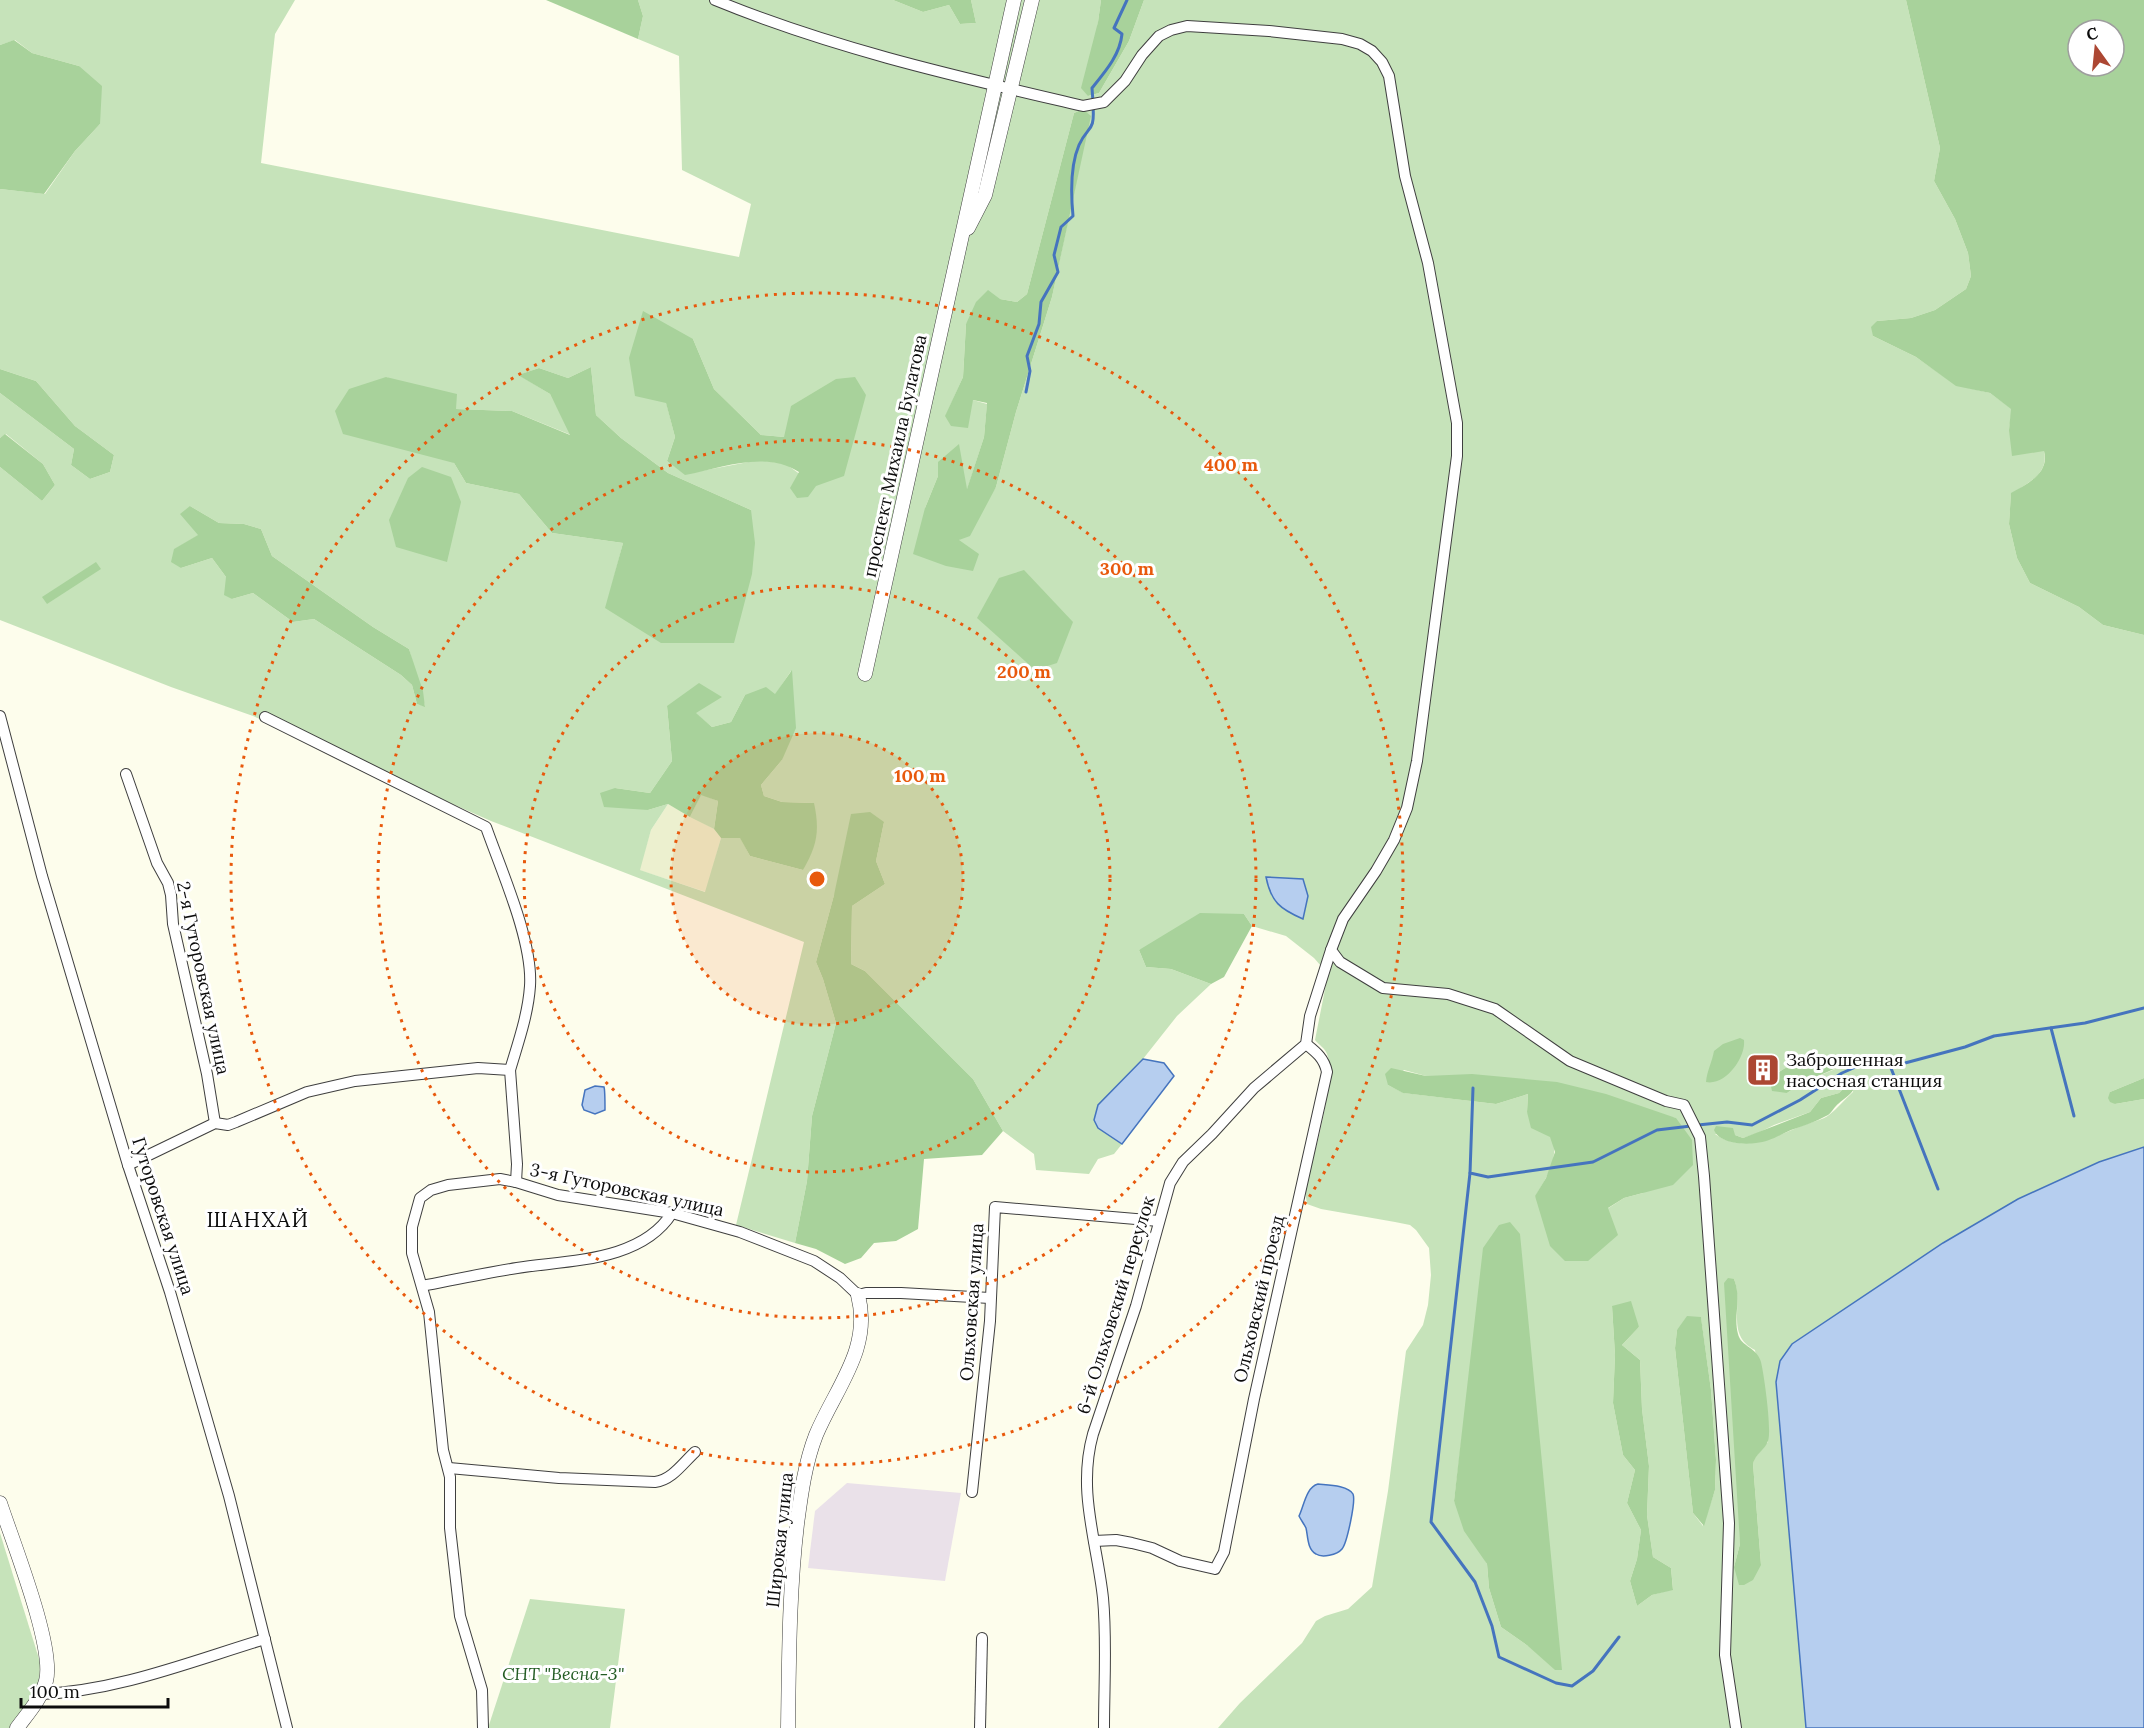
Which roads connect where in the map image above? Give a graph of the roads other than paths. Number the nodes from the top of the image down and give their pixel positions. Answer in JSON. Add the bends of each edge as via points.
{"nodes":[{"id":1,"x":715,"y":0,"type":"edge"},
{"id":2,"x":1014,"y":0,"type":"edge"},
{"id":3,"x":1032,"y":0,"type":"edge"},
{"id":4,"x":995,"y":84,"type":"junction"},
{"id":5,"x":1011,"y":89,"type":"junction"},
{"id":6,"x":959,"y":246,"type":"junction"},
{"id":7,"x":866,"y":674,"type":"dead end"},
{"id":8,"x":0,"y":716,"type":"edge"},
{"id":9,"x":265,"y":717,"type":"dead end"},
{"id":10,"x":126,"y":774,"type":"dead end"},
{"id":11,"x":1331,"y":950,"type":"junction"},
{"id":12,"x":1306,"y":1044,"type":"junction"},
{"id":13,"x":510,"y":1070,"type":"junction"},
{"id":14,"x":215,"y":1123,"type":"junction"},
{"id":15,"x":128,"y":1165,"type":"junction"},
{"id":16,"x":516,"y":1182,"type":"junction"},
{"id":17,"x":672,"y":1214,"type":"junction"},
{"id":18,"x":1159,"y":1221,"type":"junction"},
{"id":19,"x":422,"y":1286,"type":"junction"},
{"id":20,"x":858,"y":1295,"type":"junction"},
{"id":21,"x":990,"y":1298,"type":"junction"},
{"id":22,"x":695,"y":1452,"type":"dead end"},
{"id":23,"x":449,"y":1468,"type":"junction"},
{"id":24,"x":972,"y":1492,"type":"dead end"},
{"id":25,"x":0,"y":1503,"type":"edge"},
{"id":26,"x":1094,"y":1541,"type":"junction"},
{"id":27,"x":982,"y":1638,"type":"dead end"},
{"id":28,"x":265,"y":1639,"type":"junction"},
{"id":29,"x":41,"y":1694,"type":"junction"},
{"id":30,"x":17,"y":1728,"type":"edge"},
{"id":31,"x":287,"y":1728,"type":"edge"},
{"id":32,"x":483,"y":1728,"type":"edge"},
{"id":33,"x":788,"y":1728,"type":"edge"},
{"id":34,"x":980,"y":1728,"type":"edge"},
{"id":35,"x":1104,"y":1728,"type":"edge"},
{"id":36,"x":1736,"y":1728,"type":"edge"}],
"edges":[{"from":1,"to":4,"type":"street","via":[[832,42]]},
{"from":2,"to":4,"type":"street","name":"проспект Михаила Булатова"},
{"from":3,"to":5,"type":"street","name":"проспект Михаила Булатова"},
{"from":4,"to":5,"type":"street"},
{"from":4,"to":6,"type":"street","name":"проспект Михаила Булатова"},
{"from":5,"to":6,"type":"street","name":"проспект Михаила Булатова","via":[[985,195]]},
{"from":5,"to":11,"type":"street","via":[[1083,106],[1104,102],[1159,36],[1187,26],[1342,39],[1372,51],[1389,76],[1405,176],[1428,263],[1455,413],[1457,456],[1417,760],[1407,808],[1376,872],[1343,919]]},
{"from":6,"to":7,"type":"street","name":"проспект Михаила Булатова"},
{"from":8,"to":15,"type":"street","name":"Гуторовская улица","via":[[42,876]]},
{"from":9,"to":13,"type":"street","name":"3-я Гуторовская улица","via":[[486,827],[523,933],[529,962],[527,1006]]},
{"from":10,"to":14,"type":"street","name":"2-я Гуторовская улица","via":[[168,883]]},
{"from":11,"to":12,"type":"street","via":[[1310,1016]]},
{"from":11,"to":36,"type":"street","via":[[1340,962],[1383,988],[1448,994],[1495,1009],[1570,1061],[1684,1105],[1700,1137],[1704,1176],[1729,1523],[1725,1654]]},
{"from":12,"to":18,"type":"street","name":"6-й Ольховский переулок","via":[[1254,1088],[1183,1162],[1170,1183]]},
{"from":12,"to":26,"type":"street","name":"Ольховский проезд","via":[[1321,1056],[1327,1072],[1224,1552],[1215,1569],[1132,1543]]},
{"from":13,"to":14,"type":"street","via":[[478,1068],[355,1081],[307,1092],[228,1125]]},
{"from":13,"to":16,"type":"street","name":"3-я Гуторовская улица"},
{"from":14,"to":15,"type":"street"},
{"from":15,"to":28,"type":"street","name":"Гуторовская улица","via":[[170,1292],[229,1496]]},
{"from":16,"to":17,"type":"street","name":"3-я Гуторовская улица","via":[[558,1196]]},
{"from":16,"to":19,"type":"street","name":"3-я Гуторовская улица","via":[[500,1179],[448,1185],[420,1198],[411,1241],[414,1266]]},
{"from":17,"to":19,"type":"street","via":[[650,1237],[607,1255]]},
{"from":17,"to":20,"type":"street","name":"3-я Гуторовская улица","via":[[740,1232],[814,1261]]},
{"from":18,"to":21,"type":"street","name":"Ольховская улица","via":[[995,1207]]},
{"from":18,"to":26,"type":"street","name":"6-й Ольховский переулок","via":[[1136,1306],[1087,1455]]},
{"from":19,"to":23,"type":"street","via":[[429,1312],[443,1450]]},
{"from":20,"to":21,"type":"street"},
{"from":20,"to":33,"type":"street","name":"Широкая улица","via":[[862,1329],[855,1354],[816,1436],[800,1497],[791,1578]]},
{"from":21,"to":24,"type":"street","name":"Ольховская улица"},
{"from":22,"to":23,"type":"street","via":[[672,1475],[655,1482]]},
{"from":23,"to":32,"type":"street","via":[[450,1528],[460,1616],[482,1690]]},
{"from":25,"to":29,"type":"street","via":[[46,1652],[48,1665]]},
{"from":26,"to":35,"type":"street","name":"6-й Ольховский переулок","via":[[1103,1601]]},
{"from":27,"to":34,"type":"street"},
{"from":28,"to":29,"type":"street","via":[[100,1687]]},
{"from":28,"to":31,"type":"street","name":"Гуторовская улица"},
{"from":29,"to":30,"type":"street"}]}
